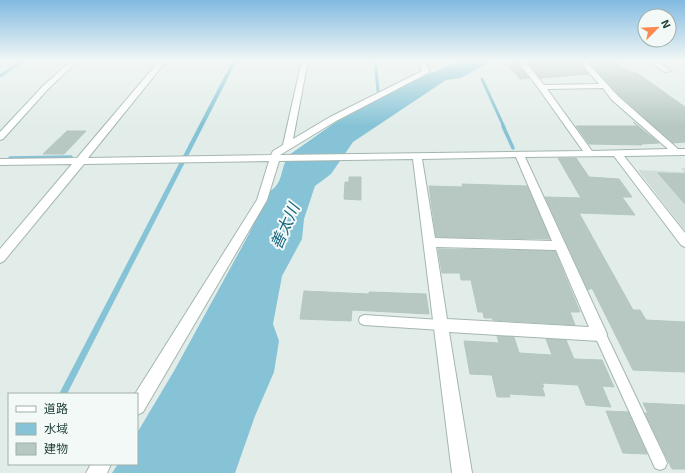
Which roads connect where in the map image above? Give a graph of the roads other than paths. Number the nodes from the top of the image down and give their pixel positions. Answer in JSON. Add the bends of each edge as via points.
{"nodes":[{"id":1,"x":50,"y":82,"type":"edge"},
{"id":2,"x":146,"y":82,"type":"edge"},
{"id":3,"x":300,"y":82,"type":"edge"},
{"id":4,"x":406,"y":82,"type":"edge"},
{"id":5,"x":538,"y":82,"type":"edge"},
{"id":6,"x":601,"y":82,"type":"edge"},
{"id":7,"x":604,"y":86,"type":"junction"},
{"id":8,"x":542,"y":87,"type":"junction"},
{"id":9,"x":0,"y":137,"type":"edge"},
{"id":10,"x":287,"y":148,"type":"junction"},
{"id":11,"x":680,"y":152,"type":"edge"},
{"id":12,"x":519,"y":154,"type":"junction"},
{"id":13,"x":590,"y":154,"type":"junction"},
{"id":14,"x":617,"y":154,"type":"junction"},
{"id":15,"x":417,"y":156,"type":"junction"},
{"id":16,"x":279,"y":158,"type":"junction"},
{"id":17,"x":81,"y":160,"type":"junction"},
{"id":18,"x":0,"y":162,"type":"edge"},
{"id":19,"x":429,"y":242,"type":"junction"},
{"id":20,"x":685,"y":242,"type":"edge"},
{"id":21,"x":560,"y":246,"type":"junction"},
{"id":22,"x":0,"y":258,"type":"edge"},
{"id":23,"x":364,"y":320,"type":"dead end"},
{"id":24,"x":441,"y":325,"type":"junction"},
{"id":25,"x":600,"y":334,"type":"junction"},
{"id":26,"x":138,"y":404,"type":"edge"},
{"id":27,"x":660,"y":462,"type":"dead end"},
{"id":28,"x":462,"y":473,"type":"edge"}],
"edges":[{"from":1,"to":9,"type":"street"},
{"from":2,"to":17,"type":"street"},
{"from":3,"to":10,"type":"street"},
{"from":4,"to":10,"type":"street","via":[[333,120]]},
{"from":5,"to":8,"type":"street"},
{"from":6,"to":7,"type":"street"},
{"from":7,"to":8,"type":"street"},
{"from":7,"to":11,"type":"street"},
{"from":8,"to":13,"type":"street"},
{"from":10,"to":16,"type":"street","via":[[276,154]]},
{"from":11,"to":14,"type":"street"},
{"from":12,"to":13,"type":"street"},
{"from":12,"to":15,"type":"street"},
{"from":12,"to":21,"type":"street"},
{"from":13,"to":14,"type":"street"},
{"from":14,"to":20,"type":"street"},
{"from":15,"to":16,"type":"street"},
{"from":15,"to":19,"type":"street"},
{"from":16,"to":17,"type":"street"},
{"from":16,"to":26,"type":"street","via":[[262,200]]},
{"from":17,"to":18,"type":"street"},
{"from":17,"to":22,"type":"street"},
{"from":19,"to":21,"type":"street"},
{"from":19,"to":24,"type":"street"},
{"from":21,"to":25,"type":"street"},
{"from":23,"to":24,"type":"lane"},
{"from":24,"to":25,"type":"street"},
{"from":24,"to":28,"type":"street"},
{"from":25,"to":27,"type":"lane"}]}
